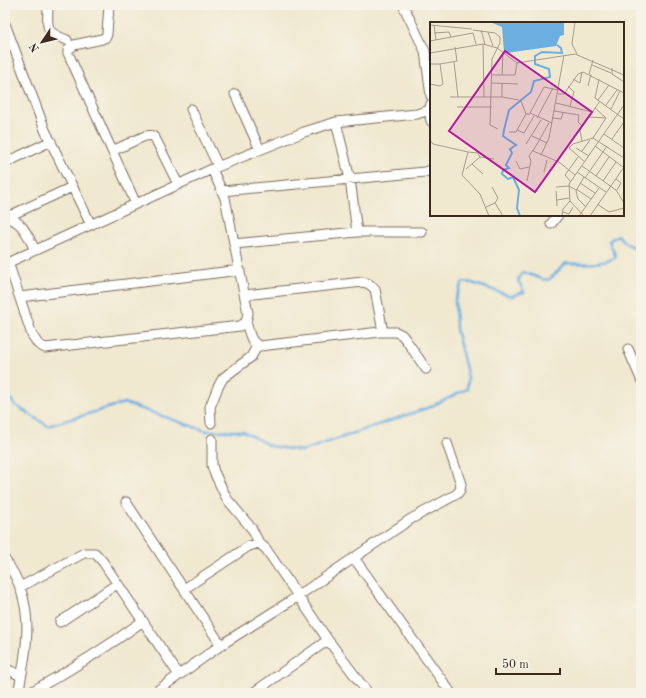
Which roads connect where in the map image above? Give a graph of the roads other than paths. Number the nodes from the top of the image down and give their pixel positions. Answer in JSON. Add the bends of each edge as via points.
{"nodes":[{"id":1,"x":48,"y":5,"type":"edge"},
{"id":2,"x":109,"y":5,"type":"edge"},
{"id":3,"x":403,"y":5,"type":"edge"},
{"id":4,"x":5,"y":24,"type":"edge"},
{"id":5,"x":67,"y":40,"type":"dead end"},
{"id":6,"x":429,"y":61,"type":"edge"},
{"id":7,"x":430,"y":78,"type":"edge"},
{"id":8,"x":235,"y":94,"type":"dead end"},
{"id":9,"x":430,"y":107,"type":"edge"},
{"id":10,"x":191,"y":109,"type":"dead end"},
{"id":11,"x":336,"y":122,"type":"junction"},
{"id":12,"x":51,"y":141,"type":"junction"},
{"id":13,"x":260,"y":150,"type":"junction"},
{"id":14,"x":112,"y":152,"type":"junction"},
{"id":15,"x":5,"y":163,"type":"edge"},
{"id":16,"x":215,"y":168,"type":"junction"},
{"id":17,"x":430,"y":170,"type":"edge"},
{"id":18,"x":350,"y":179,"type":"junction"},
{"id":19,"x":178,"y":184,"type":"junction"},
{"id":20,"x":72,"y":187,"type":"junction"},
{"id":21,"x":222,"y":191,"type":"junction"},
{"id":22,"x":136,"y":204,"type":"junction"},
{"id":23,"x":557,"y":216,"type":"edge"},
{"id":24,"x":6,"y":217,"type":"edge"},
{"id":25,"x":551,"y":224,"type":"dead end"},
{"id":26,"x":90,"y":225,"type":"junction"},
{"id":27,"x":357,"y":232,"type":"junction"},
{"id":28,"x":422,"y":232,"type":"dead end"},
{"id":29,"x":234,"y":244,"type":"junction"},
{"id":30,"x":35,"y":250,"type":"junction"},
{"id":31,"x":7,"y":263,"type":"edge"},
{"id":32,"x":240,"y":270,"type":"junction"},
{"id":33,"x":245,"y":295,"type":"junction"},
{"id":34,"x":20,"y":297,"type":"junction"},
{"id":35,"x":246,"y":322,"type":"junction"},
{"id":36,"x":383,"y":332,"type":"junction"},
{"id":37,"x":257,"y":346,"type":"junction"},
{"id":38,"x":628,"y":349,"type":"dead end"},
{"id":39,"x":426,"y":369,"type":"dead end"},
{"id":40,"x":641,"y":380,"type":"edge"},
{"id":41,"x":210,"y":422,"type":"dead end"},
{"id":42,"x":212,"y":439,"type":"dead end"},
{"id":43,"x":447,"y":443,"type":"dead end"},
{"id":44,"x":126,"y":502,"type":"dead end"},
{"id":45,"x":259,"y":543,"type":"junction"},
{"id":46,"x":354,"y":558,"type":"junction"},
{"id":47,"x":5,"y":560,"type":"edge"},
{"id":48,"x":117,"y":584,"type":"junction"},
{"id":49,"x":20,"y":587,"type":"junction"},
{"id":50,"x":184,"y":589,"type":"junction"},
{"id":51,"x":298,"y":596,"type":"junction"},
{"id":52,"x":143,"y":621,"type":"junction"},
{"id":53,"x":60,"y":622,"type":"dead end"},
{"id":54,"x":328,"y":640,"type":"junction"},
{"id":55,"x":222,"y":645,"type":"junction"},
{"id":56,"x":5,"y":668,"type":"edge"},
{"id":57,"x":21,"y":676,"type":"junction"},
{"id":58,"x":179,"y":676,"type":"junction"},
{"id":59,"x":18,"y":693,"type":"edge"},
{"id":60,"x":29,"y":693,"type":"edge"},
{"id":61,"x":154,"y":693,"type":"edge"},
{"id":62,"x":253,"y":693,"type":"edge"},
{"id":63,"x":368,"y":693,"type":"edge"},
{"id":64,"x":451,"y":693,"type":"edge"}],
"edges":[{"from":1,"to":5,"type":"street","via":[[48,29],[52,35]]},
{"from":2,"to":14,"type":"street","via":[[106,37],[74,45],[68,50],[68,54]]},
{"from":3,"to":6,"type":"street"},
{"from":4,"to":12,"type":"street"},
{"from":6,"to":7,"type":"street"},
{"from":8,"to":13,"type":"street"},
{"from":9,"to":11,"type":"street","via":[[418,114]]},
{"from":10,"to":16,"type":"street"},
{"from":11,"to":13,"type":"street"},
{"from":11,"to":18,"type":"street"},
{"from":12,"to":15,"type":"street"},
{"from":12,"to":20,"type":"street"},
{"from":13,"to":16,"type":"street"},
{"from":14,"to":19,"type":"street","via":[[145,136],[153,136]]},
{"from":14,"to":22,"type":"street"},
{"from":16,"to":19,"type":"street"},
{"from":16,"to":21,"type":"street"},
{"from":17,"to":18,"type":"street"},
{"from":18,"to":21,"type":"street"},
{"from":18,"to":27,"type":"street"},
{"from":19,"to":22,"type":"street"},
{"from":20,"to":24,"type":"street"},
{"from":20,"to":26,"type":"street"},
{"from":21,"to":29,"type":"street"},
{"from":22,"to":26,"type":"street"},
{"from":23,"to":25,"type":"street"},
{"from":24,"to":30,"type":"street","via":[[22,226]]},
{"from":26,"to":30,"type":"street"},
{"from":27,"to":28,"type":"street"},
{"from":27,"to":29,"type":"street"},
{"from":29,"to":32,"type":"street"},
{"from":30,"to":31,"type":"street"},
{"from":31,"to":34,"type":"street"},
{"from":32,"to":33,"type":"street"},
{"from":32,"to":34,"type":"street"},
{"from":33,"to":35,"type":"street","via":[[248,313]]},
{"from":33,"to":36,"type":"street","via":[[363,282],[375,289]]},
{"from":34,"to":35,"type":"street","via":[[32,335],[38,344],[45,348],[240,326]]},
{"from":35,"to":37,"type":"street","via":[[252,340]]},
{"from":36,"to":37,"type":"street"},
{"from":36,"to":39,"type":"street","via":[[396,332],[402,336]]},
{"from":37,"to":41,"type":"street","via":[[247,361],[223,378],[210,407]]},
{"from":38,"to":40,"type":"street"},
{"from":42,"to":45,"type":"street","via":[[214,472],[227,499],[252,529]]},
{"from":43,"to":46,"type":"street","via":[[461,484],[460,490],[452,498],[411,520]]},
{"from":44,"to":50,"type":"street"},
{"from":45,"to":50,"type":"street","via":[[249,546]]},
{"from":45,"to":51,"type":"street","via":[[266,549]]},
{"from":46,"to":51,"type":"street"},
{"from":46,"to":64,"type":"street"},
{"from":47,"to":49,"type":"street"},
{"from":48,"to":49,"type":"street","via":[[95,553],[84,553]]},
{"from":48,"to":52,"type":"street"},
{"from":48,"to":53,"type":"street"},
{"from":49,"to":57,"type":"street","via":[[27,615],[26,657]]},
{"from":50,"to":55,"type":"street"},
{"from":51,"to":54,"type":"street"},
{"from":51,"to":55,"type":"street"},
{"from":52,"to":58,"type":"street"},
{"from":52,"to":60,"type":"street","via":[[90,658]]},
{"from":54,"to":62,"type":"street"},
{"from":54,"to":63,"type":"street"},
{"from":55,"to":58,"type":"street"},
{"from":56,"to":57,"type":"street"},
{"from":57,"to":59,"type":"street"},
{"from":58,"to":61,"type":"street"}]}
